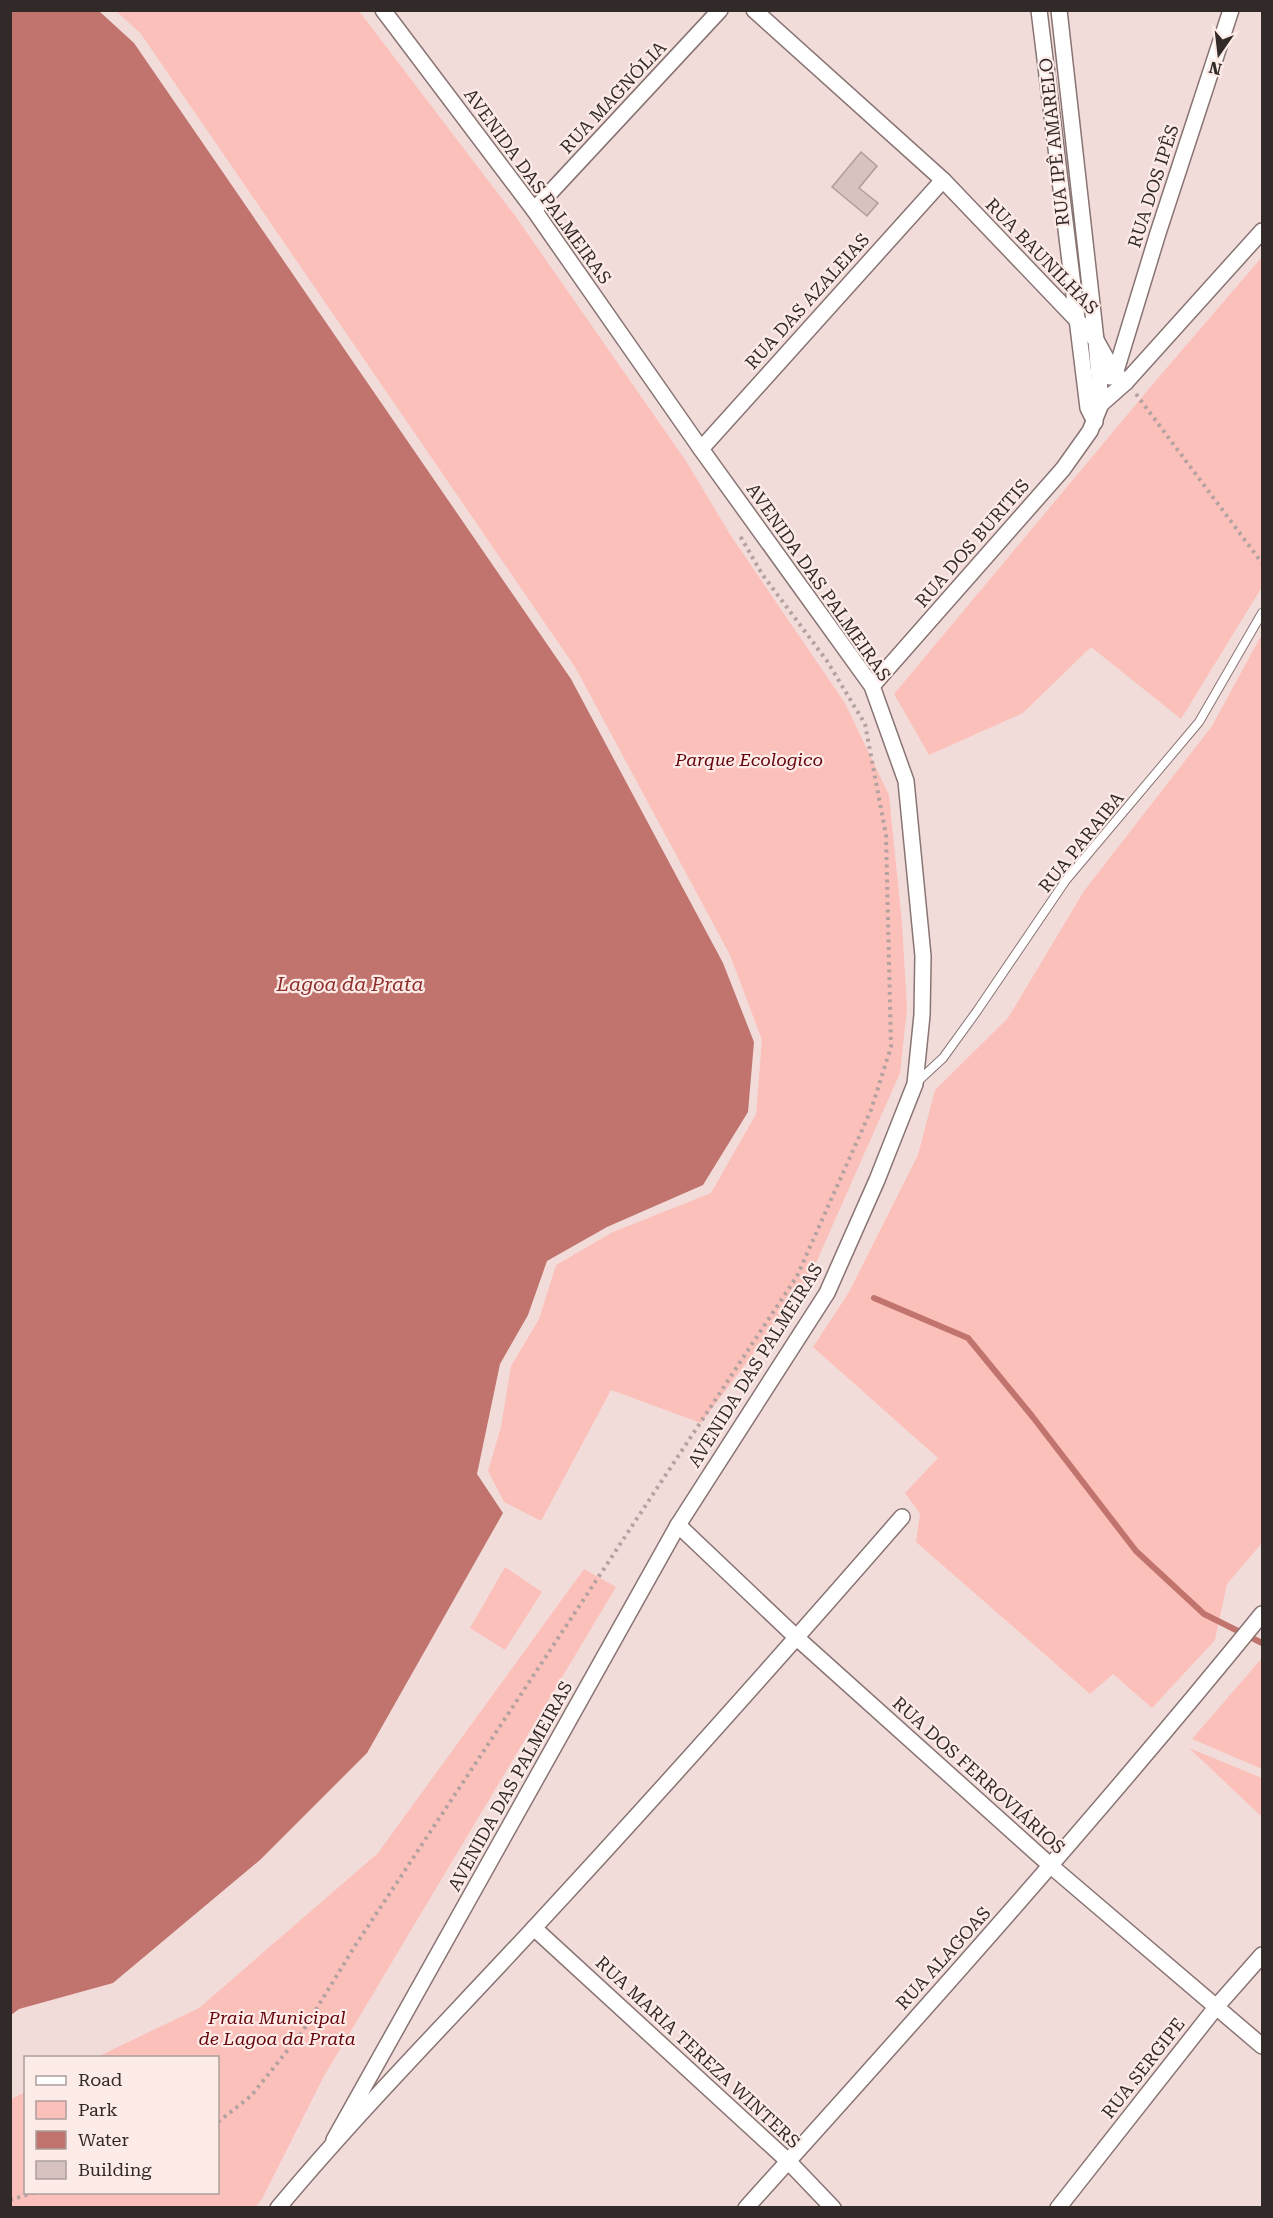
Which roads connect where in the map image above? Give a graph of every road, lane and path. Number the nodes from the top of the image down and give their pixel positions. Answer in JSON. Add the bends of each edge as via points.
{"nodes":[{"id":1,"x":383,"y":10,"type":"edge"},
{"id":2,"x":720,"y":10,"type":"edge"},
{"id":3,"x":754,"y":10,"type":"edge"},
{"id":4,"x":1039,"y":10,"type":"edge"},
{"id":5,"x":1059,"y":10,"type":"edge"},
{"id":6,"x":1231,"y":10,"type":"edge"},
{"id":7,"x":943,"y":180,"type":"junction"},
{"id":8,"x":534,"y":210,"type":"junction"},
{"id":9,"x":1263,"y":231,"type":"edge"},
{"id":10,"x":1079,"y":322,"type":"junction"},
{"id":11,"x":1096,"y":340,"type":"junction"},
{"id":12,"x":1121,"y":378,"type":"junction"},
{"id":13,"x":1093,"y":384,"type":"junction"},
{"id":14,"x":1095,"y":406,"type":"junction"},
{"id":15,"x":701,"y":449,"type":"junction"},
{"id":16,"x":739,"y":533,"type":"dead end"},
{"id":17,"x":1263,"y":563,"type":"edge"},
{"id":18,"x":1263,"y":613,"type":"edge"},
{"id":19,"x":872,"y":686,"type":"junction"},
{"id":20,"x":915,"y":1084,"type":"junction"},
{"id":21,"x":902,"y":1517,"type":"dead end"},
{"id":22,"x":678,"y":1525,"type":"junction"},
{"id":23,"x":1263,"y":1614,"type":"edge"},
{"id":24,"x":797,"y":1638,"type":"junction"},
{"id":25,"x":1051,"y":1866,"type":"junction"},
{"id":26,"x":534,"y":1928,"type":"junction"},
{"id":27,"x":1263,"y":1955,"type":"edge"},
{"id":28,"x":1217,"y":2006,"type":"junction"},
{"id":29,"x":1263,"y":2046,"type":"edge"},
{"id":30,"x":219,"y":2121,"type":"edge"},
{"id":31,"x":334,"y":2140,"type":"junction"},
{"id":32,"x":788,"y":2161,"type":"junction"},
{"id":33,"x":32,"y":2194,"type":"edge"},
{"id":34,"x":10,"y":2200,"type":"edge"},
{"id":35,"x":278,"y":2208,"type":"edge"},
{"id":36,"x":746,"y":2208,"type":"edge"},
{"id":37,"x":833,"y":2208,"type":"edge"},
{"id":38,"x":1058,"y":2208,"type":"edge"}],
"edges":[{"from":1,"to":8,"type":"street","name":"AVENIDA DAS PALMEIRAS"},
{"from":2,"to":8,"type":"street","name":"RUA MAGNÓLIA"},
{"from":3,"to":7,"type":"street","name":"RUA BAUNILHAS"},
{"from":4,"to":10,"type":"street","name":"RUA IPÊ AMARELO"},
{"from":5,"to":11,"type":"street","name":"RUA IPÊ AMARELO"},
{"from":6,"to":12,"type":"street","name":"RUA DOS IPÊS","via":[[1158,233]]},
{"from":7,"to":10,"type":"street","name":"RUA BAUNILHAS"},
{"from":7,"to":15,"type":"street","name":"RUA DAS AZALEIAS"},
{"from":8,"to":15,"type":"street","name":"AVENIDA DAS PALMEIRAS"},
{"from":9,"to":12,"type":"street"},
{"from":10,"to":11,"type":"street","name":"RUA BAUNILHAS"},
{"from":10,"to":13,"type":"street","name":"RUA DOS BURITIS"},
{"from":11,"to":12,"type":"street","name":"RUA BAUNILHAS"},
{"from":11,"to":13,"type":"street","name":"RUA DOS BURITIS"},
{"from":12,"to":13,"type":"street"},
{"from":12,"to":14,"type":"street"},
{"from":12,"to":17,"type":"path"},
{"from":13,"to":14,"type":"street","name":"RUA DOS BURITIS"},
{"from":14,"to":19,"type":"street","name":"RUA DOS BURITIS","via":[[1095,422],[1064,469]]},
{"from":15,"to":19,"type":"street","name":"AVENIDA DAS PALMEIRAS"},
{"from":16,"to":30,"type":"path","via":[[762,574],[827,661],[865,724],[886,835],[891,1047],[871,1110],[797,1276],[353,1949],[303,2031],[251,2096]]},
{"from":18,"to":20,"type":"lane","name":"RUA PARAIBA","via":[[1199,722],[1066,880],[943,1058]]},
{"from":19,"to":20,"type":"street","name":"AVENIDA DAS PALMEIRAS","via":[[906,781],[923,956]]},
{"from":20,"to":22,"type":"street","name":"AVENIDA DAS PALMEIRAS","via":[[827,1293]]},
{"from":21,"to":24,"type":"street"},
{"from":22,"to":24,"type":"street","name":"RUA DOS FERROVIÁRIOS"},
{"from":22,"to":31,"type":"street","name":"AVENIDA DAS PALMEIRAS"},
{"from":23,"to":25,"type":"street","name":"RUA ALAGOAS"},
{"from":24,"to":25,"type":"street","name":"RUA DOS FERROVIÁRIOS"},
{"from":24,"to":26,"type":"street"},
{"from":25,"to":28,"type":"street","name":"RUA DOS FERROVIÁRIOS"},
{"from":25,"to":32,"type":"street","name":"RUA ALAGOAS"},
{"from":26,"to":31,"type":"street"},
{"from":26,"to":32,"type":"street","name":"RUA MARIA TEREZA WINTERS"},
{"from":27,"to":28,"type":"street","name":"RUA SERGIPE"},
{"from":28,"to":29,"type":"street","name":"RUA DOS FERROVIÁRIOS"},
{"from":28,"to":38,"type":"street","name":"RUA SERGIPE"},
{"from":31,"to":35,"type":"street"},
{"from":32,"to":36,"type":"street","name":"RUA ALAGOAS"},
{"from":32,"to":37,"type":"street","name":"RUA MARIA TEREZA WINTERS"},
{"from":33,"to":34,"type":"path"}]}
